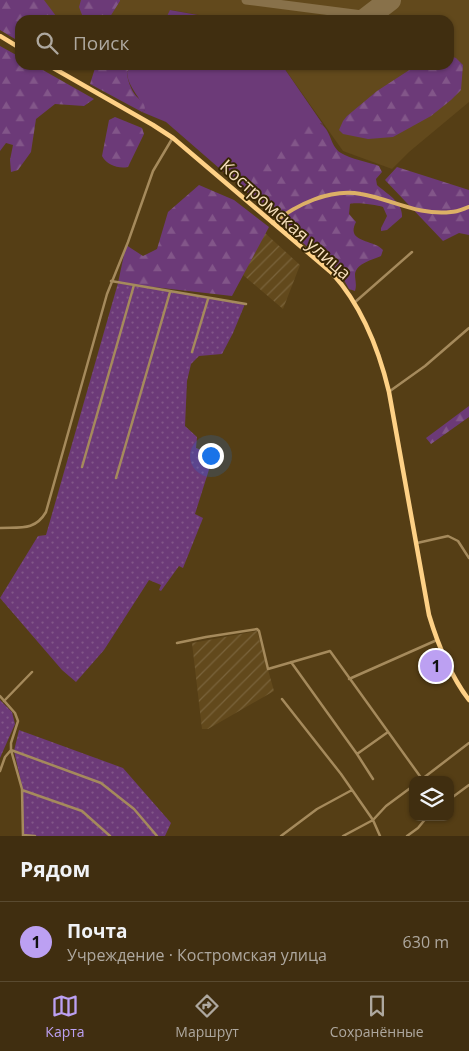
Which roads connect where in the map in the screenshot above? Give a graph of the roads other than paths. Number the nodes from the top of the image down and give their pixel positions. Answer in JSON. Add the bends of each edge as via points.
{"nodes":[{"id":1,"x":0,"y":36,"type":"edge"},
{"id":2,"x":15,"y":45,"type":"edge"},
{"id":3,"x":57,"y":70,"type":"edge"},
{"id":4,"x":172,"y":138,"type":"junction"},
{"id":5,"x":469,"y":208,"type":"edge"},
{"id":6,"x":273,"y":222,"type":"junction"},
{"id":7,"x":412,"y":252,"type":"dead end"},
{"id":8,"x":111,"y":281,"type":"junction"},
{"id":9,"x":134,"y":285,"type":"junction"},
{"id":10,"x":170,"y":292,"type":"junction"},
{"id":11,"x":208,"y":298,"type":"junction"},
{"id":12,"x":354,"y":303,"type":"junction"},
{"id":13,"x":246,"y":304,"type":"dead end"},
{"id":14,"x":469,"y":328,"type":"edge"},
{"id":15,"x":192,"y":352,"type":"dead end"},
{"id":16,"x":389,"y":392,"type":"junction"},
{"id":17,"x":82,"y":467,"type":"dead end"},
{"id":18,"x":116,"y":478,"type":"dead end"},
{"id":19,"x":0,"y":528,"type":"edge"},
{"id":20,"x":416,"y":543,"type":"junction"},
{"id":21,"x":469,"y":558,"type":"edge"},
{"id":22,"x":437,"y":640,"type":"junction"},
{"id":23,"x":177,"y":643,"type":"dead end"},
{"id":24,"x":290,"y":662,"type":"junction"},
{"id":25,"x":32,"y":672,"type":"dead end"},
{"id":26,"x":349,"y":679,"type":"junction"},
{"id":27,"x":0,"y":696,"type":"edge"},
{"id":28,"x":282,"y":699,"type":"dead end"},
{"id":29,"x":469,"y":700,"type":"edge"},
{"id":30,"x":4,"y":701,"type":"junction"},
{"id":31,"x":388,"y":732,"type":"junction"},
{"id":32,"x":469,"y":743,"type":"edge"},
{"id":33,"x":11,"y":750,"type":"junction"},
{"id":34,"x":357,"y":754,"type":"junction"},
{"id":35,"x":0,"y":771,"type":"edge"},
{"id":36,"x":420,"y":776,"type":"edge"},
{"id":37,"x":426,"y":776,"type":"edge"},
{"id":38,"x":373,"y":779,"type":"dead end"},
{"id":39,"x":469,"y":784,"type":"edge"},
{"id":40,"x":409,"y":789,"type":"edge"},
{"id":41,"x":22,"y":790,"type":"junction"},
{"id":42,"x":352,"y":790,"type":"junction"},
{"id":43,"x":454,"y":796,"type":"edge"},
{"id":44,"x":374,"y":820,"type":"junction"},
{"id":45,"x":424,"y":821,"type":"edge"},
{"id":46,"x":23,"y":835,"type":"edge"},
{"id":47,"x":35,"y":836,"type":"edge"},
{"id":48,"x":110,"y":836,"type":"edge"},
{"id":49,"x":157,"y":836,"type":"edge"},
{"id":50,"x":281,"y":836,"type":"edge"},
{"id":51,"x":343,"y":836,"type":"edge"},
{"id":52,"x":380,"y":836,"type":"edge"},
{"id":53,"x":407,"y":836,"type":"edge"}],
"edges":[{"from":1,"to":2,"type":"main road"},
{"from":3,"to":4,"type":"main road","name":"Костромская улица"},
{"from":4,"to":6,"type":"main road","name":"Костромская улица"},
{"from":4,"to":8,"type":"street","via":[[152,171]]},
{"from":5,"to":6,"type":"main road","via":[[429,212],[359,193],[334,195],[310,202],[289,210]]},
{"from":6,"to":12,"type":"main road","name":"Костромская улица","via":[[332,273]]},
{"from":7,"to":12,"type":"street"},
{"from":8,"to":9,"type":"street"},
{"from":8,"to":19,"type":"street","via":[[46,512],[34,526]]},
{"from":9,"to":10,"type":"street"},
{"from":9,"to":17,"type":"street"},
{"from":10,"to":11,"type":"street"},
{"from":10,"to":18,"type":"street"},
{"from":11,"to":13,"type":"street"},
{"from":11,"to":15,"type":"street"},
{"from":12,"to":16,"type":"main road","name":"Костромская улица","via":[[381,362]]},
{"from":14,"to":16,"type":"street"},
{"from":16,"to":20,"type":"main road","name":"Костромская улица"},
{"from":20,"to":21,"type":"street","via":[[448,536],[458,541]]},
{"from":20,"to":22,"type":"main road","name":"Костромская улица"},
{"from":22,"to":26,"type":"street"},
{"from":22,"to":29,"type":"main road","name":"Костромская улица"},
{"from":23,"to":24,"type":"street","via":[[257,629],[268,669]]},
{"from":24,"to":26,"type":"street","via":[[330,651]]},
{"from":24,"to":34,"type":"street"},
{"from":25,"to":30,"type":"street"},
{"from":26,"to":31,"type":"street"},
{"from":27,"to":30,"type":"street"},
{"from":28,"to":42,"type":"street"},
{"from":30,"to":33,"type":"street","via":[[18,721]]},
{"from":31,"to":34,"type":"street"},
{"from":31,"to":36,"type":"street"},
{"from":32,"to":37,"type":"street"},
{"from":33,"to":35,"type":"street"},
{"from":33,"to":41,"type":"street"},
{"from":33,"to":49,"type":"street","via":[[101,783],[134,809]]},
{"from":34,"to":38,"type":"street"},
{"from":39,"to":43,"type":"street"},
{"from":40,"to":44,"type":"street","via":[[386,806]]},
{"from":41,"to":46,"type":"street"},
{"from":41,"to":48,"type":"street","via":[[82,811]]},
{"from":42,"to":44,"type":"street"},
{"from":42,"to":50,"type":"street","via":[[317,809]]},
{"from":44,"to":51,"type":"street"},
{"from":44,"to":52,"type":"street"},
{"from":45,"to":53,"type":"street"},
{"from":46,"to":47,"type":"street"}]}
